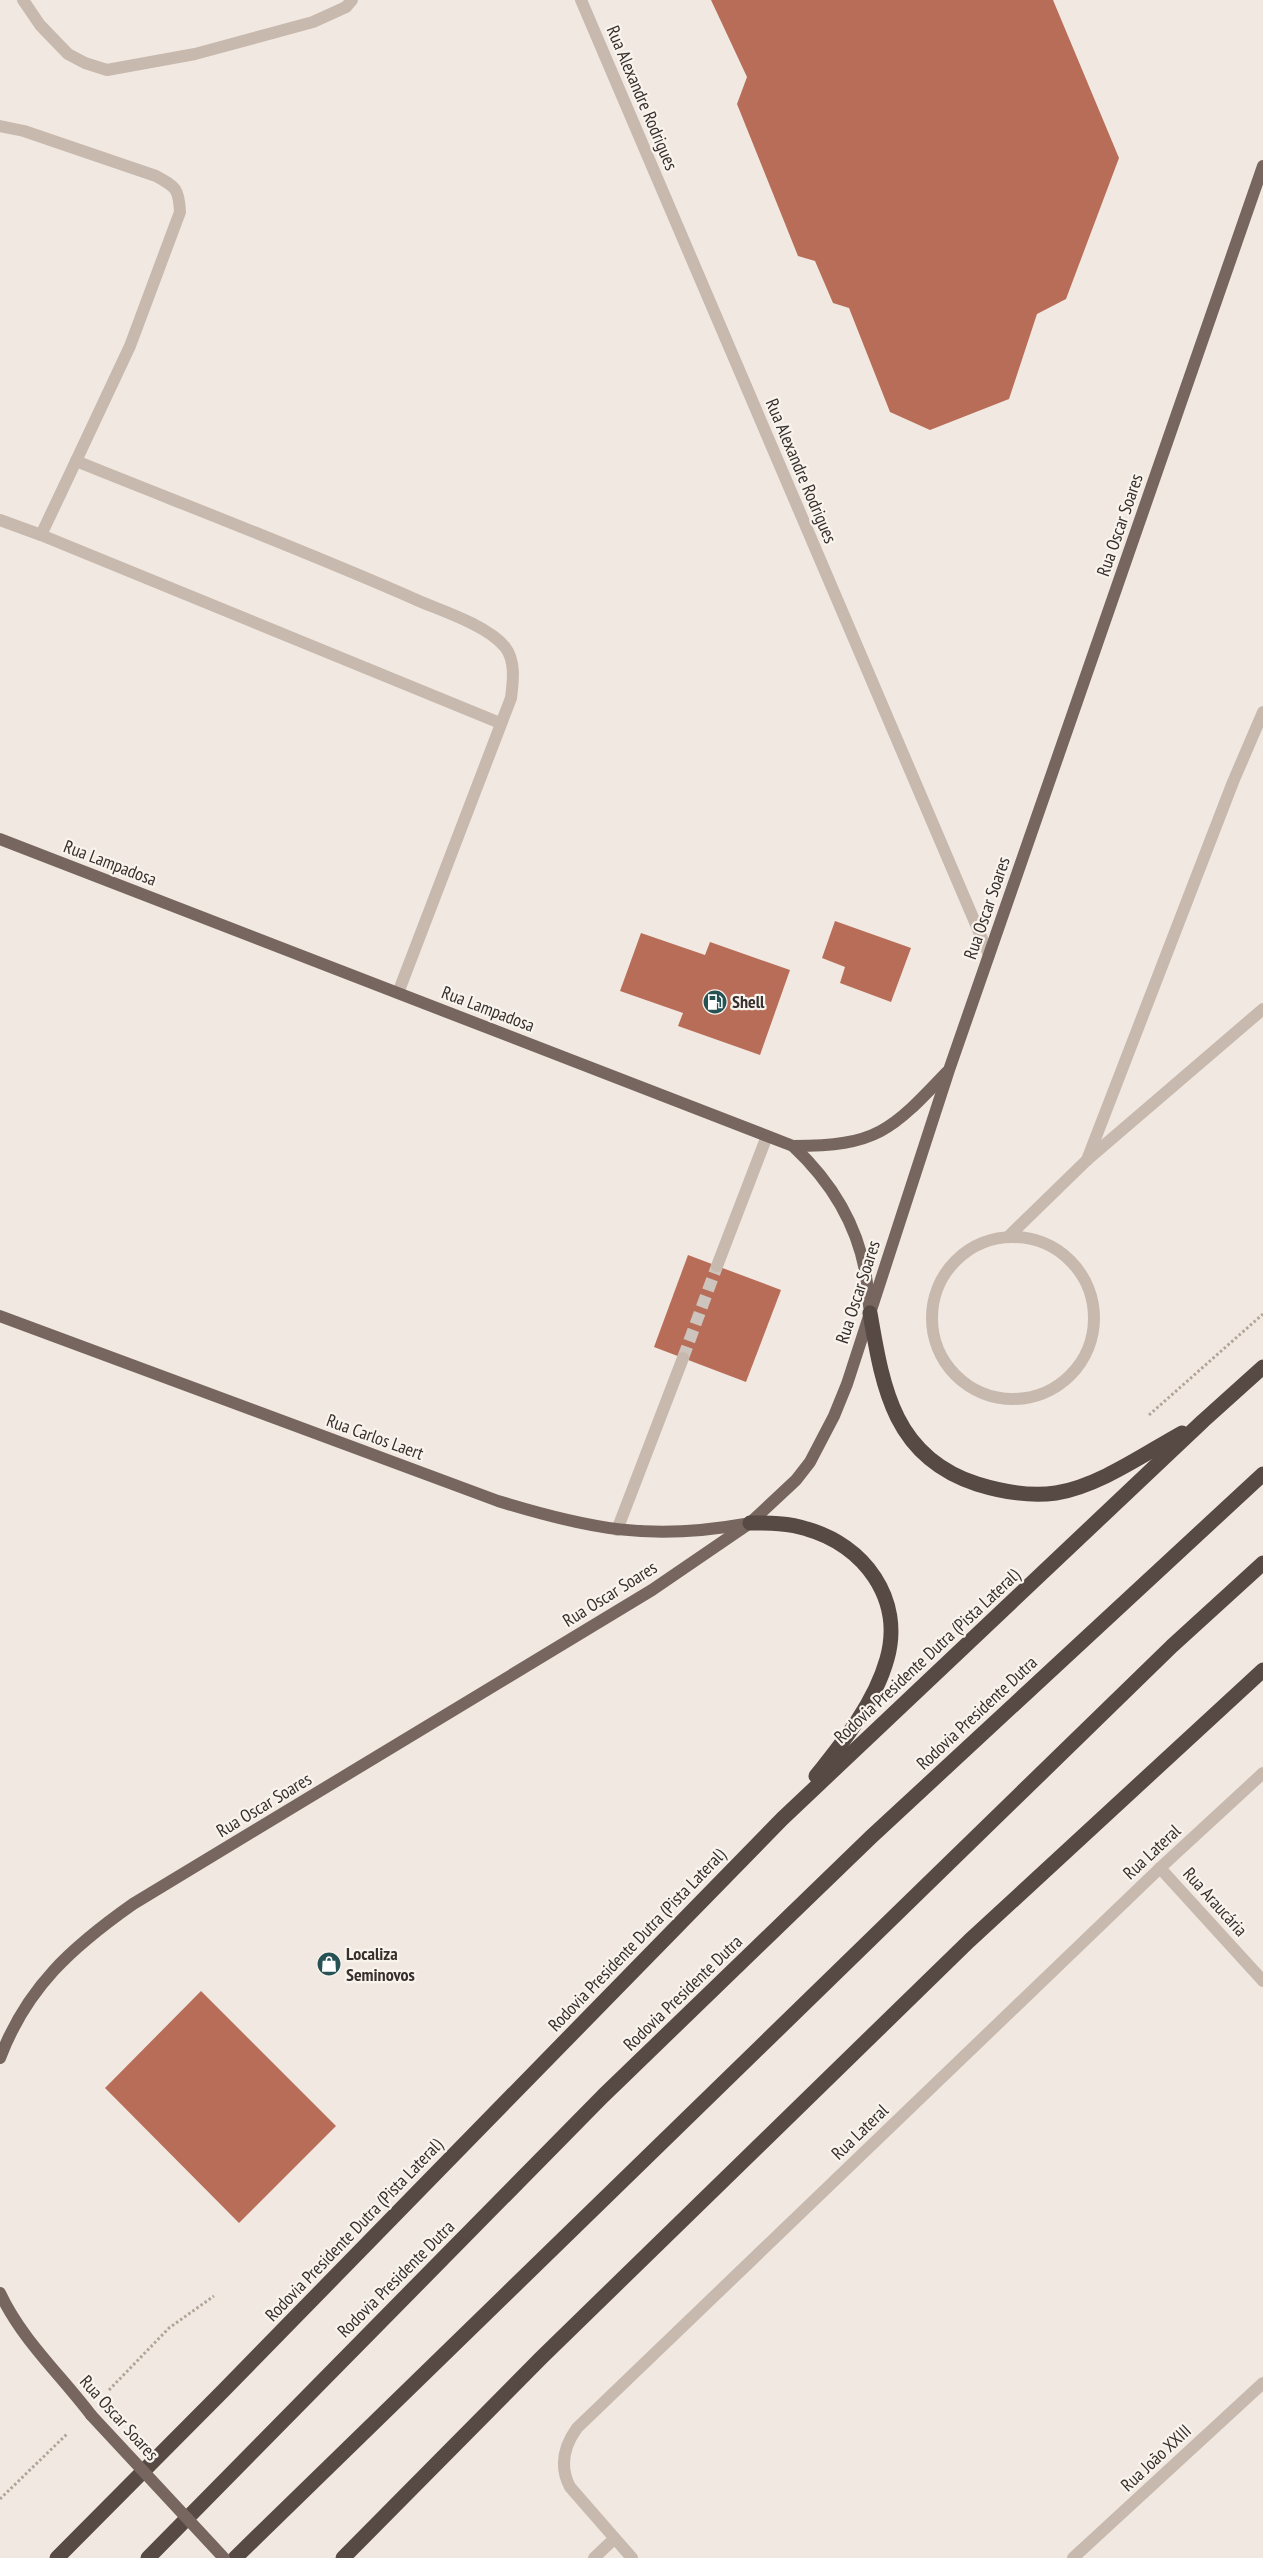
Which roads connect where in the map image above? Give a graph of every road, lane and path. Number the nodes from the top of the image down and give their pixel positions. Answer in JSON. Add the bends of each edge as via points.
{"nodes":[{"id":1,"x":23,"y":0,"type":"edge"},
{"id":2,"x":352,"y":0,"type":"edge"},
{"id":3,"x":581,"y":0,"type":"edge"},
{"id":4,"x":0,"y":126,"type":"edge"},
{"id":5,"x":1263,"y":166,"type":"edge"},
{"id":6,"x":1260,"y":189,"type":"edge"},
{"id":7,"x":76,"y":461,"type":"junction"},
{"id":8,"x":0,"y":520,"type":"edge"},
{"id":9,"x":41,"y":535,"type":"junction"},
{"id":10,"x":1263,"y":712,"type":"edge"},
{"id":11,"x":500,"y":723,"type":"junction"},
{"id":12,"x":0,"y":839,"type":"edge"},
{"id":13,"x":989,"y":955,"type":"junction"},
{"id":14,"x":398,"y":993,"type":"junction"},
{"id":15,"x":1263,"y":1009,"type":"edge"},
{"id":16,"x":949,"y":1070,"type":"junction"},
{"id":17,"x":766,"y":1136,"type":"junction"},
{"id":18,"x":793,"y":1146,"type":"junction"},
{"id":19,"x":1087,"y":1160,"type":"junction"},
{"id":20,"x":1009,"y":1236,"type":"junction"},
{"id":21,"x":717,"y":1266,"type":"tunnel mouth"},
{"id":22,"x":870,"y":1313,"type":"junction"},
{"id":23,"x":1263,"y":1314,"type":"edge"},
{"id":24,"x":0,"y":1316,"type":"edge"},
{"id":25,"x":682,"y":1358,"type":"tunnel mouth"},
{"id":26,"x":1263,"y":1368,"type":"edge"},
{"id":27,"x":1146,"y":1417,"type":"dead end"},
{"id":28,"x":1203,"y":1421,"type":"junction"},
{"id":29,"x":1263,"y":1474,"type":"edge"},
{"id":30,"x":750,"y":1523,"type":"junction"},
{"id":31,"x":617,"y":1530,"type":"junction"},
{"id":32,"x":1263,"y":1563,"type":"edge"},
{"id":33,"x":1263,"y":1670,"type":"edge"},
{"id":34,"x":1263,"y":1773,"type":"edge"},
{"id":35,"x":782,"y":1819,"type":"junction"},
{"id":36,"x":1160,"y":1868,"type":"junction"},
{"id":37,"x":1263,"y":1981,"type":"edge"},
{"id":38,"x":0,"y":2058,"type":"edge"},
{"id":39,"x":0,"y":2293,"type":"edge"},
{"id":40,"x":214,"y":2296,"type":"dead end"},
{"id":41,"x":115,"y":2383,"type":"dead end"},
{"id":42,"x":1263,"y":2383,"type":"edge"},
{"id":43,"x":66,"y":2435,"type":"dead end"},
{"id":44,"x":0,"y":2499,"type":"edge"},
{"id":45,"x":614,"y":2539,"type":"junction"},
{"id":46,"x":57,"y":2558,"type":"edge"},
{"id":47,"x":148,"y":2558,"type":"edge"},
{"id":48,"x":224,"y":2558,"type":"edge"},
{"id":49,"x":234,"y":2558,"type":"edge"},
{"id":50,"x":343,"y":2558,"type":"edge"},
{"id":51,"x":594,"y":2558,"type":"edge"},
{"id":52,"x":632,"y":2558,"type":"edge"},
{"id":53,"x":1074,"y":2558,"type":"edge"}],
"edges":[{"from":1,"to":2,"type":"street","via":[[40,25],[68,54],[107,70],[195,54],[313,22],[346,7]]},
{"from":3,"to":13,"type":"street","name":"Rua Alexandre Rodrigues"},
{"from":4,"to":7,"type":"street","via":[[24,131],[156,176],[171,184],[179,194],[180,212],[130,346]]},
{"from":5,"to":6,"type":"main road","name":"Rua Oscar Soares"},
{"from":6,"to":13,"type":"main road","name":"Rua Oscar Soares"},
{"from":7,"to":9,"type":"street"},
{"from":7,"to":11,"type":"street","via":[[372,580],[488,633],[505,647],[513,677],[511,698]]},
{"from":8,"to":9,"type":"street"},
{"from":9,"to":11,"type":"street"},
{"from":10,"to":19,"type":"street"},
{"from":11,"to":14,"type":"street"},
{"from":12,"to":14,"type":"main road","name":"Rua Lampadosa"},
{"from":13,"to":16,"type":"main road","name":"Rua Oscar Soares"},
{"from":14,"to":17,"type":"main road","name":"Rua Lampadosa"},
{"from":15,"to":19,"type":"street"},
{"from":16,"to":18,"type":"main road","name":"Rua Lampadosa","via":[[914,1107],[884,1131],[854,1142]]},
{"from":16,"to":22,"type":"main road","name":"Rua Oscar Soares"},
{"from":17,"to":18,"type":"main road","name":"Rua Lampadosa"},
{"from":17,"to":21,"type":"street"},
{"from":18,"to":22,"type":"main road","via":[[833,1192],[854,1229],[866,1266]]},
{"from":19,"to":20,"type":"street"},
{"from":20,"to":20,"type":"street","via":[[1044,1242],[1075,1263],[1092,1295],[1094,1332],[1080,1367],[1053,1391],[1017,1401],[981,1395],[951,1374],[933,1342],[931,1304],[945,1270],[973,1246]]},
{"from":22,"to":28,"type":"highway","via":[[881,1377],[900,1424],[924,1456],[953,1476],[997,1491],[1028,1495],[1057,1492],[1104,1476]]},
{"from":22,"to":30,"type":"main road","name":"Rua Oscar Soares","via":[[844,1392],[810,1462],[796,1480]]},
{"from":23,"to":27,"type":"path"},
{"from":24,"to":31,"type":"main road","name":"Rua Carlos Laert","via":[[498,1501]]},
{"from":25,"to":31,"type":"street"},
{"from":26,"to":28,"type":"highway","name":"Rodovia Presidente Dutra (Pista Lateral)"},
{"from":28,"to":35,"type":"highway","name":"Rodovia Presidente Dutra (Pista Lateral)"},
{"from":29,"to":47,"type":"highway","name":"Rodovia Presidente Dutra","via":[[871,1837],[603,2096]]},
{"from":30,"to":31,"type":"main road","name":"Rua Carlos Laert","via":[[684,1533]]},
{"from":30,"to":35,"type":"highway","via":[[806,1528],[840,1542],[856,1553],[881,1585],[891,1621],[887,1660],[867,1706]]},
{"from":30,"to":38,"type":"main road","name":"Rua Oscar Soares","via":[[652,1590],[133,1904],[51,1971],[20,2014]]},
{"from":32,"to":49,"type":"highway","via":[[1172,1646]]},
{"from":33,"to":50,"type":"highway","via":[[969,1941],[541,2358]]},
{"from":34,"to":36,"type":"street","name":"Rua Lateral"},
{"from":35,"to":46,"type":"highway","name":"Rodovia Presidente Dutra (Pista Lateral)"},
{"from":36,"to":37,"type":"street","name":"Rua Araucária"},
{"from":36,"to":45,"type":"street","name":"Rua Lateral","via":[[578,2428],[565,2452],[566,2478]]},
{"from":39,"to":48,"type":"main road","name":"Rua Oscar Soares","bridge":true,"via":[[14,2320],[91,2415]]},
{"from":40,"to":41,"type":"path","via":[[169,2328]]},
{"from":42,"to":53,"type":"street","name":"Rua João XXIII"},
{"from":43,"to":44,"type":"path"},
{"from":45,"to":51,"type":"street"},
{"from":45,"to":52,"type":"street","name":"Rua Lateral"}]}
